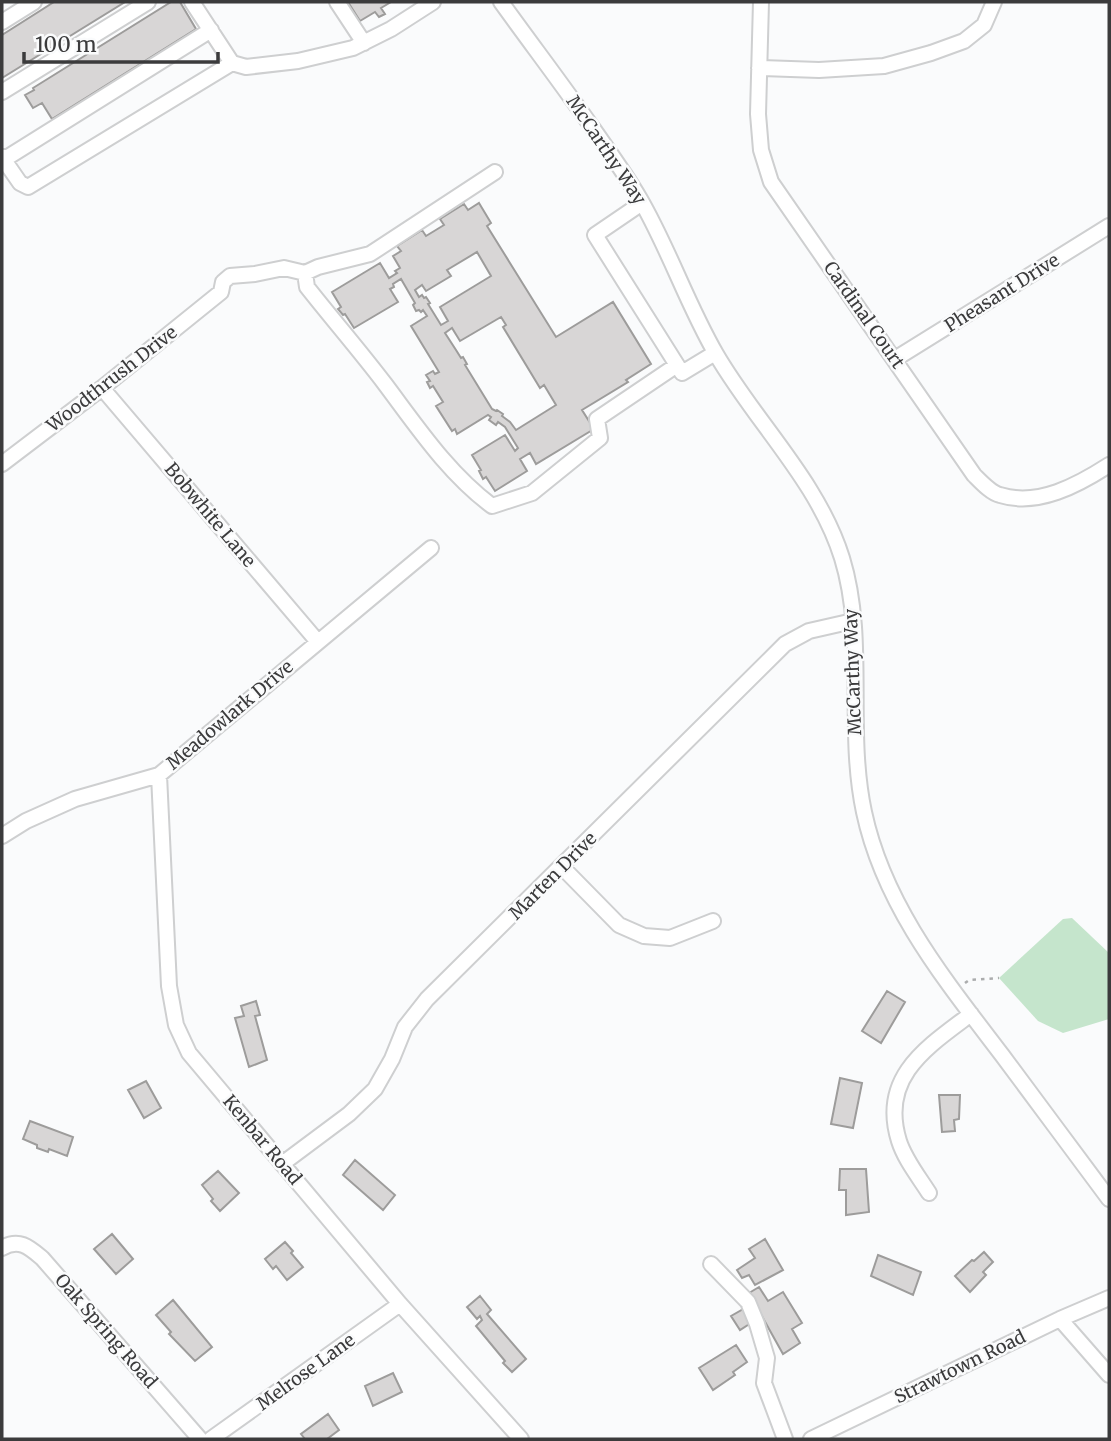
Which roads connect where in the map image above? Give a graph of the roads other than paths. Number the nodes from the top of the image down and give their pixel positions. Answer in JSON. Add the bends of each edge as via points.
{"nodes":[{"id":1,"x":34,"y":2,"type":"edge"},
{"id":2,"x":148,"y":2,"type":"edge"},
{"id":3,"x":192,"y":2,"type":"edge"},
{"id":4,"x":337,"y":2,"type":"edge"},
{"id":5,"x":501,"y":2,"type":"edge"},
{"id":6,"x":761,"y":2,"type":"edge"},
{"id":7,"x":994,"y":2,"type":"edge"},
{"id":8,"x":423,"y":4,"type":"edge"},
{"id":9,"x":2,"y":22,"type":"edge"},
{"id":10,"x":211,"y":30,"type":"junction"},
{"id":11,"x":364,"y":43,"type":"junction"},
{"id":12,"x":232,"y":63,"type":"junction"},
{"id":13,"x":759,"y":68,"type":"junction"},
{"id":14,"x":2,"y":92,"type":"edge"},
{"id":15,"x":2,"y":157,"type":"edge"},
{"id":16,"x":495,"y":172,"type":"dead end"},
{"id":17,"x":7,"y":174,"type":"edge"},
{"id":18,"x":642,"y":203,"type":"junction"},
{"id":19,"x":1109,"y":226,"type":"edge"},
{"id":20,"x":305,"y":273,"type":"junction"},
{"id":21,"x":715,"y":353,"type":"junction"},
{"id":22,"x":895,"y":359,"type":"junction"},
{"id":23,"x":677,"y":365,"type":"junction"},
{"id":24,"x":102,"y":388,"type":"junction"},
{"id":25,"x":2,"y":464,"type":"edge"},
{"id":26,"x":1109,"y":465,"type":"edge"},
{"id":27,"x":431,"y":548,"type":"dead end"},
{"id":28,"x":853,"y":621,"type":"junction"},
{"id":29,"x":318,"y":642,"type":"junction"},
{"id":30,"x":159,"y":775,"type":"junction"},
{"id":31,"x":2,"y":836,"type":"edge"},
{"id":32,"x":562,"y":867,"type":"junction"},
{"id":33,"x":713,"y":921,"type":"dead end"},
{"id":34,"x":971,"y":1014,"type":"junction"},
{"id":35,"x":282,"y":1164,"type":"junction"},
{"id":36,"x":929,"y":1194,"type":"dead end"},
{"id":37,"x":1109,"y":1199,"type":"edge"},
{"id":38,"x":2,"y":1248,"type":"edge"},
{"id":39,"x":711,"y":1264,"type":"dead end"},
{"id":40,"x":1109,"y":1298,"type":"edge"},
{"id":41,"x":400,"y":1304,"type":"junction"},
{"id":42,"x":1060,"y":1319,"type":"junction"},
{"id":43,"x":1109,"y":1375,"type":"edge"},
{"id":44,"x":200,"y":1439,"type":"edge"},
{"id":45,"x":211,"y":1439,"type":"edge"},
{"id":46,"x":521,"y":1439,"type":"edge"},
{"id":47,"x":785,"y":1439,"type":"edge"},
{"id":48,"x":811,"y":1439,"type":"edge"}],
"edges":[{"from":1,"to":9,"type":"street"},
{"from":2,"to":14,"type":"street"},
{"from":3,"to":10,"type":"street"},
{"from":4,"to":11,"type":"street"},
{"from":5,"to":18,"type":"street","name":"McCarthy Way"},
{"from":6,"to":13,"type":"street","name":"Cardinal Court"},
{"from":7,"to":13,"type":"street","via":[[984,25],[964,41],[931,54],[884,66],[819,71]]},
{"from":8,"to":11,"type":"street"},
{"from":10,"to":12,"type":"street"},
{"from":10,"to":15,"type":"street"},
{"from":11,"to":12,"type":"street","via":[[298,61],[246,67]]},
{"from":12,"to":17,"type":"street","via":[[28,187]]},
{"from":13,"to":22,"type":"street","name":"Cardinal Court","via":[[761,150],[771,182]]},
{"from":15,"to":17,"type":"street"},
{"from":16,"to":20,"type":"street","via":[[370,254]]},
{"from":18,"to":21,"type":"street","name":"McCarthy Way"},
{"from":18,"to":23,"type":"street","via":[[595,234]]},
{"from":19,"to":22,"type":"street","name":"Pheasant Drive"},
{"from":20,"to":23,"type":"street","via":[[307,287],[443,460],[492,506],[532,493],[600,438],[597,419]]},
{"from":20,"to":24,"type":"street","name":"Woodthrush Drive","via":[[284,268],[230,276],[221,292]]},
{"from":21,"to":23,"type":"street","via":[[682,373]]},
{"from":21,"to":28,"type":"street","name":"McCarthy Way","via":[[827,522],[842,559]]},
{"from":22,"to":26,"type":"street","name":"Cardinal Court","via":[[974,475],[998,495],[1028,499],[1060,491]]},
{"from":24,"to":25,"type":"street","name":"Woodthrush Drive"},
{"from":24,"to":29,"type":"street","name":"Bobwhite Lane"},
{"from":27,"to":29,"type":"street","name":"Meadowlark Drive"},
{"from":28,"to":32,"type":"street","name":"Marten Drive","via":[[808,631],[785,644]]},
{"from":28,"to":34,"type":"street","name":"McCarthy Way","via":[[856,755],[868,829],[897,904]]},
{"from":29,"to":30,"type":"street","name":"Meadowlark Drive"},
{"from":30,"to":31,"type":"street","name":"Meadowlark Drive","via":[[75,799]]},
{"from":30,"to":35,"type":"street","name":"Kenbar Road","via":[[169,986],[176,1025],[189,1053]]},
{"from":32,"to":33,"type":"street","via":[[619,925],[644,936],[670,938]]},
{"from":32,"to":35,"type":"street","name":"Marten Drive","via":[[427,999],[405,1027],[375,1089]]},
{"from":34,"to":36,"type":"street","via":[[916,1059],[897,1098],[900,1142]]},
{"from":34,"to":37,"type":"street","name":"McCarthy Way"},
{"from":35,"to":41,"type":"street","name":"Kenbar Road"},
{"from":38,"to":44,"type":"street","name":"Oak Spring Road","via":[[27,1245],[42,1258]]},
{"from":39,"to":47,"type":"street","via":[[748,1302],[767,1358],[765,1383]]},
{"from":40,"to":42,"type":"street","name":"Strawtown Road"},
{"from":41,"to":45,"type":"street","name":"Melrose Lane"},
{"from":41,"to":46,"type":"street","name":"Kenbar Road"},
{"from":42,"to":43,"type":"street"},
{"from":42,"to":48,"type":"street","name":"Strawtown Road"}]}
